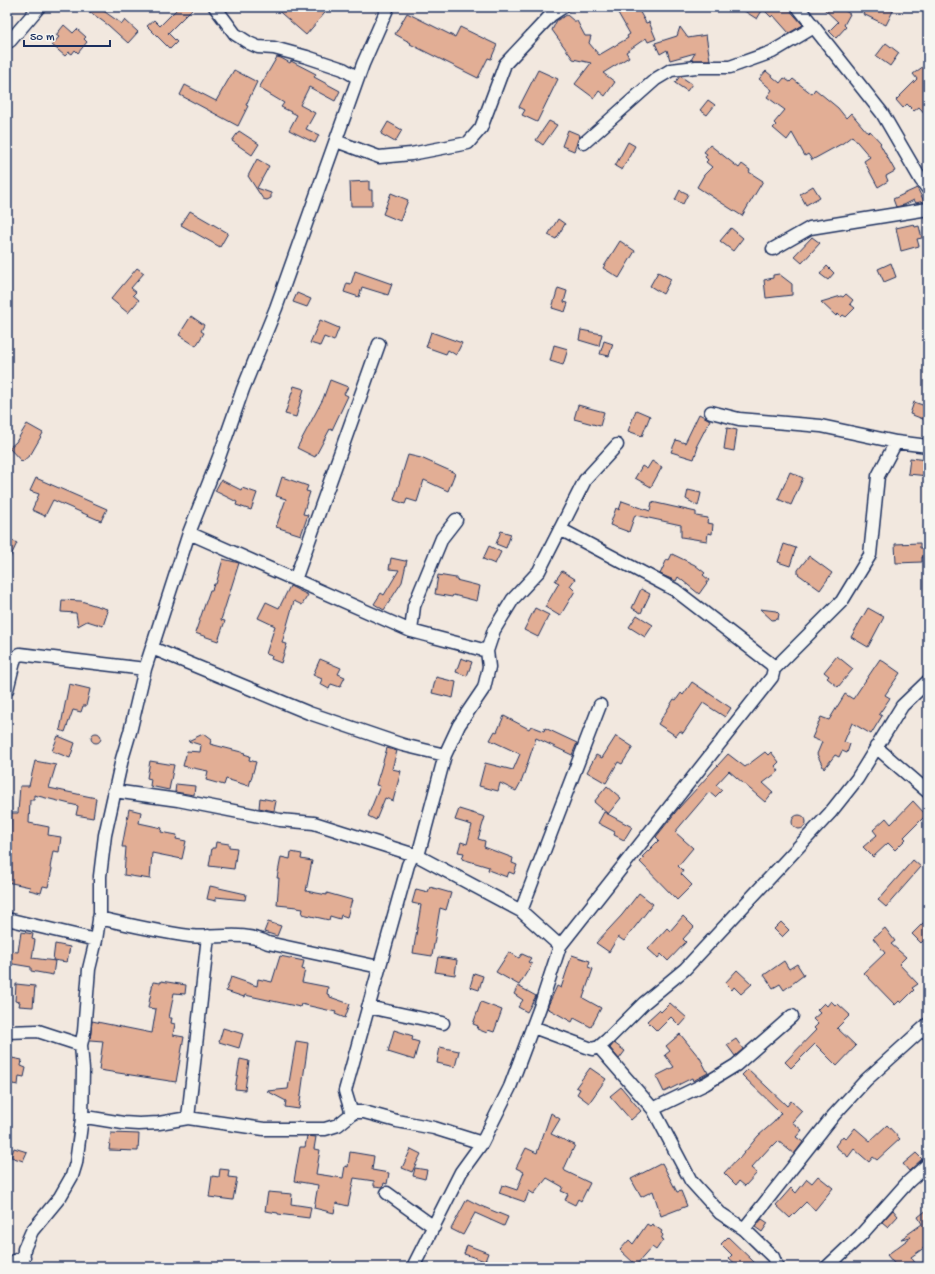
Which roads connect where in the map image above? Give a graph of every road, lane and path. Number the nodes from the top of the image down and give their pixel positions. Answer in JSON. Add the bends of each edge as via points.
{"nodes":[{"id":1,"x":39,"y":7,"type":"edge"},
{"id":2,"x":215,"y":7,"type":"edge"},
{"id":3,"x":388,"y":7,"type":"edge"},
{"id":4,"x":563,"y":7,"type":"edge"},
{"id":5,"x":798,"y":7,"type":"edge"},
{"id":6,"x":814,"y":27,"type":"junction"},
{"id":7,"x":10,"y":41,"type":"dead end"},
{"id":8,"x":363,"y":64,"type":"junction"},
{"id":9,"x":343,"y":69,"type":"junction"},
{"id":10,"x":358,"y":78,"type":"junction"},
{"id":11,"x":336,"y":141,"type":"junction"},
{"id":12,"x":584,"y":142,"type":"dead end"},
{"id":13,"x":928,"y":189,"type":"edge"},
{"id":14,"x":928,"y":209,"type":"edge"},
{"id":15,"x":773,"y":249,"type":"dead end"},
{"id":16,"x":379,"y":344,"type":"dead end"},
{"id":17,"x":711,"y":412,"type":"dead end"},
{"id":18,"x":896,"y":442,"type":"junction"},
{"id":19,"x":617,"y":445,"type":"dead end"},
{"id":20,"x":928,"y":446,"type":"edge"},
{"id":21,"x":456,"y":520,"type":"dead end"},
{"id":22,"x":560,"y":529,"type":"junction"},
{"id":23,"x":189,"y":533,"type":"junction"},
{"id":24,"x":295,"y":580,"type":"junction"},
{"id":25,"x":411,"y":631,"type":"junction"},
{"id":26,"x":152,"y":648,"type":"junction"},
{"id":27,"x":487,"y":650,"type":"junction"},
{"id":28,"x":145,"y":669,"type":"junction"},
{"id":29,"x":774,"y":669,"type":"junction"},
{"id":30,"x":928,"y":681,"type":"edge"},
{"id":31,"x":7,"y":690,"type":"edge"},
{"id":32,"x":600,"y":705,"type":"dead end"},
{"id":33,"x":876,"y":747,"type":"junction"},
{"id":34,"x":445,"y":755,"type":"junction"},
{"id":35,"x":114,"y":791,"type":"junction"},
{"id":36,"x":928,"y":792,"type":"edge"},
{"id":37,"x":416,"y":855,"type":"junction"},
{"id":38,"x":521,"y":911,"type":"junction"},
{"id":39,"x":99,"y":918,"type":"junction"},
{"id":40,"x":7,"y":919,"type":"edge"},
{"id":41,"x":208,"y":936,"type":"junction"},
{"id":42,"x":96,"y":940,"type":"junction"},
{"id":43,"x":560,"y":946,"type":"junction"},
{"id":44,"x":379,"y":967,"type":"junction"},
{"id":45,"x":368,"y":1007,"type":"junction"},
{"id":46,"x":792,"y":1016,"type":"dead end"},
{"id":47,"x":443,"y":1023,"type":"dead end"},
{"id":48,"x":928,"y":1024,"type":"edge"},
{"id":49,"x":532,"y":1027,"type":"junction"},
{"id":50,"x":7,"y":1032,"type":"edge"},
{"id":51,"x":81,"y":1045,"type":"junction"},
{"id":52,"x":599,"y":1047,"type":"junction"},
{"id":53,"x":653,"y":1108,"type":"junction"},
{"id":54,"x":352,"y":1114,"type":"junction"},
{"id":55,"x":82,"y":1118,"type":"junction"},
{"id":56,"x":188,"y":1118,"type":"junction"},
{"id":57,"x":482,"y":1143,"type":"junction"},
{"id":58,"x":928,"y":1164,"type":"edge"},
{"id":59,"x":387,"y":1193,"type":"dead end"},
{"id":60,"x":434,"y":1227,"type":"junction"},
{"id":61,"x":744,"y":1229,"type":"junction"},
{"id":62,"x":24,"y":1262,"type":"edge"},
{"id":63,"x":7,"y":1264,"type":"edge"},
{"id":64,"x":413,"y":1267,"type":"edge"},
{"id":65,"x":777,"y":1267,"type":"edge"},
{"id":66,"x":827,"y":1267,"type":"edge"}],
"edges":[{"from":1,"to":7,"type":"street"},
{"from":2,"to":9,"type":"street","via":[[235,34],[249,43]]},
{"from":3,"to":8,"type":"street"},
{"from":4,"to":11,"type":"street","via":[[551,15],[505,64],[481,128],[468,143],[411,154],[379,157]]},
{"from":5,"to":6,"type":"street"},
{"from":6,"to":12,"type":"street","via":[[772,52],[730,67],[671,70],[656,79]]},
{"from":6,"to":13,"type":"street","via":[[882,113]]},
{"from":8,"to":9,"type":"street"},
{"from":8,"to":10,"type":"street"},
{"from":9,"to":10,"type":"street"},
{"from":10,"to":11,"type":"street"},
{"from":11,"to":23,"type":"street","via":[[276,308]]},
{"from":14,"to":15,"type":"street","via":[[810,228]]},
{"from":16,"to":24,"type":"street"},
{"from":17,"to":18,"type":"street","via":[[738,419],[821,426]]},
{"from":18,"to":20,"type":"street"},
{"from":18,"to":29,"type":"street","via":[[878,476],[870,555],[842,601]]},
{"from":19,"to":22,"type":"street","via":[[585,480]]},
{"from":21,"to":25,"type":"street","via":[[442,538],[414,606]]},
{"from":22,"to":27,"type":"street","via":[[539,571],[512,599],[494,630]]},
{"from":22,"to":29,"type":"street","via":[[675,590],[771,664]]},
{"from":23,"to":24,"type":"street"},
{"from":23,"to":26,"type":"street"},
{"from":24,"to":25,"type":"street"},
{"from":25,"to":27,"type":"street"},
{"from":26,"to":28,"type":"street"},
{"from":26,"to":34,"type":"street","via":[[309,713],[403,745]]},
{"from":27,"to":34,"type":"street","via":[[489,666],[484,688],[459,725]]},
{"from":28,"to":31,"type":"street","via":[[20,654],[15,658]]},
{"from":28,"to":35,"type":"street"},
{"from":29,"to":43,"type":"street","via":[[772,677]]},
{"from":30,"to":33,"type":"street","via":[[902,706]]},
{"from":32,"to":38,"type":"street"},
{"from":33,"to":36,"type":"street"},
{"from":33,"to":52,"type":"street","via":[[857,779],[830,813],[707,947]]},
{"from":34,"to":37,"type":"street"},
{"from":35,"to":37,"type":"street","via":[[178,800],[280,820],[314,823]]},
{"from":35,"to":39,"type":"street","via":[[100,876]]},
{"from":37,"to":38,"type":"street"},
{"from":37,"to":44,"type":"street","via":[[408,865]]},
{"from":38,"to":43,"type":"street"},
{"from":39,"to":41,"type":"street","via":[[191,936]]},
{"from":39,"to":42,"type":"street"},
{"from":40,"to":42,"type":"street"},
{"from":41,"to":44,"type":"street","via":[[236,935],[260,938],[268,943]]},
{"from":41,"to":56,"type":"street"},
{"from":42,"to":51,"type":"street","via":[[89,969]]},
{"from":43,"to":49,"type":"street"},
{"from":44,"to":45,"type":"street"},
{"from":45,"to":47,"type":"street"},
{"from":45,"to":54,"type":"street","via":[[345,1091]]},
{"from":46,"to":53,"type":"street","via":[[736,1065],[705,1084]]},
{"from":48,"to":61,"type":"street","via":[[866,1080]]},
{"from":49,"to":52,"type":"street","via":[[592,1048]]},
{"from":49,"to":57,"type":"street","via":[[510,1087]]},
{"from":50,"to":51,"type":"street","via":[[38,1031]]},
{"from":51,"to":55,"type":"street","via":[[84,1070]]},
{"from":52,"to":53,"type":"street"},
{"from":53,"to":61,"type":"street","via":[[691,1181],[720,1213]]},
{"from":54,"to":56,"type":"street","via":[[338,1125],[325,1129],[264,1129]]},
{"from":54,"to":57,"type":"street","via":[[364,1112],[434,1128]]},
{"from":55,"to":56,"type":"street","via":[[139,1124]]},
{"from":55,"to":62,"type":"street","via":[[72,1176],[60,1197],[32,1231],[24,1249]]},
{"from":57,"to":60,"type":"street","via":[[461,1172]]},
{"from":58,"to":66,"type":"street"},
{"from":59,"to":60,"type":"street"},
{"from":60,"to":64,"type":"street"},
{"from":61,"to":65,"type":"street","via":[[773,1257]]},
{"from":62,"to":63,"type":"street"}]}
